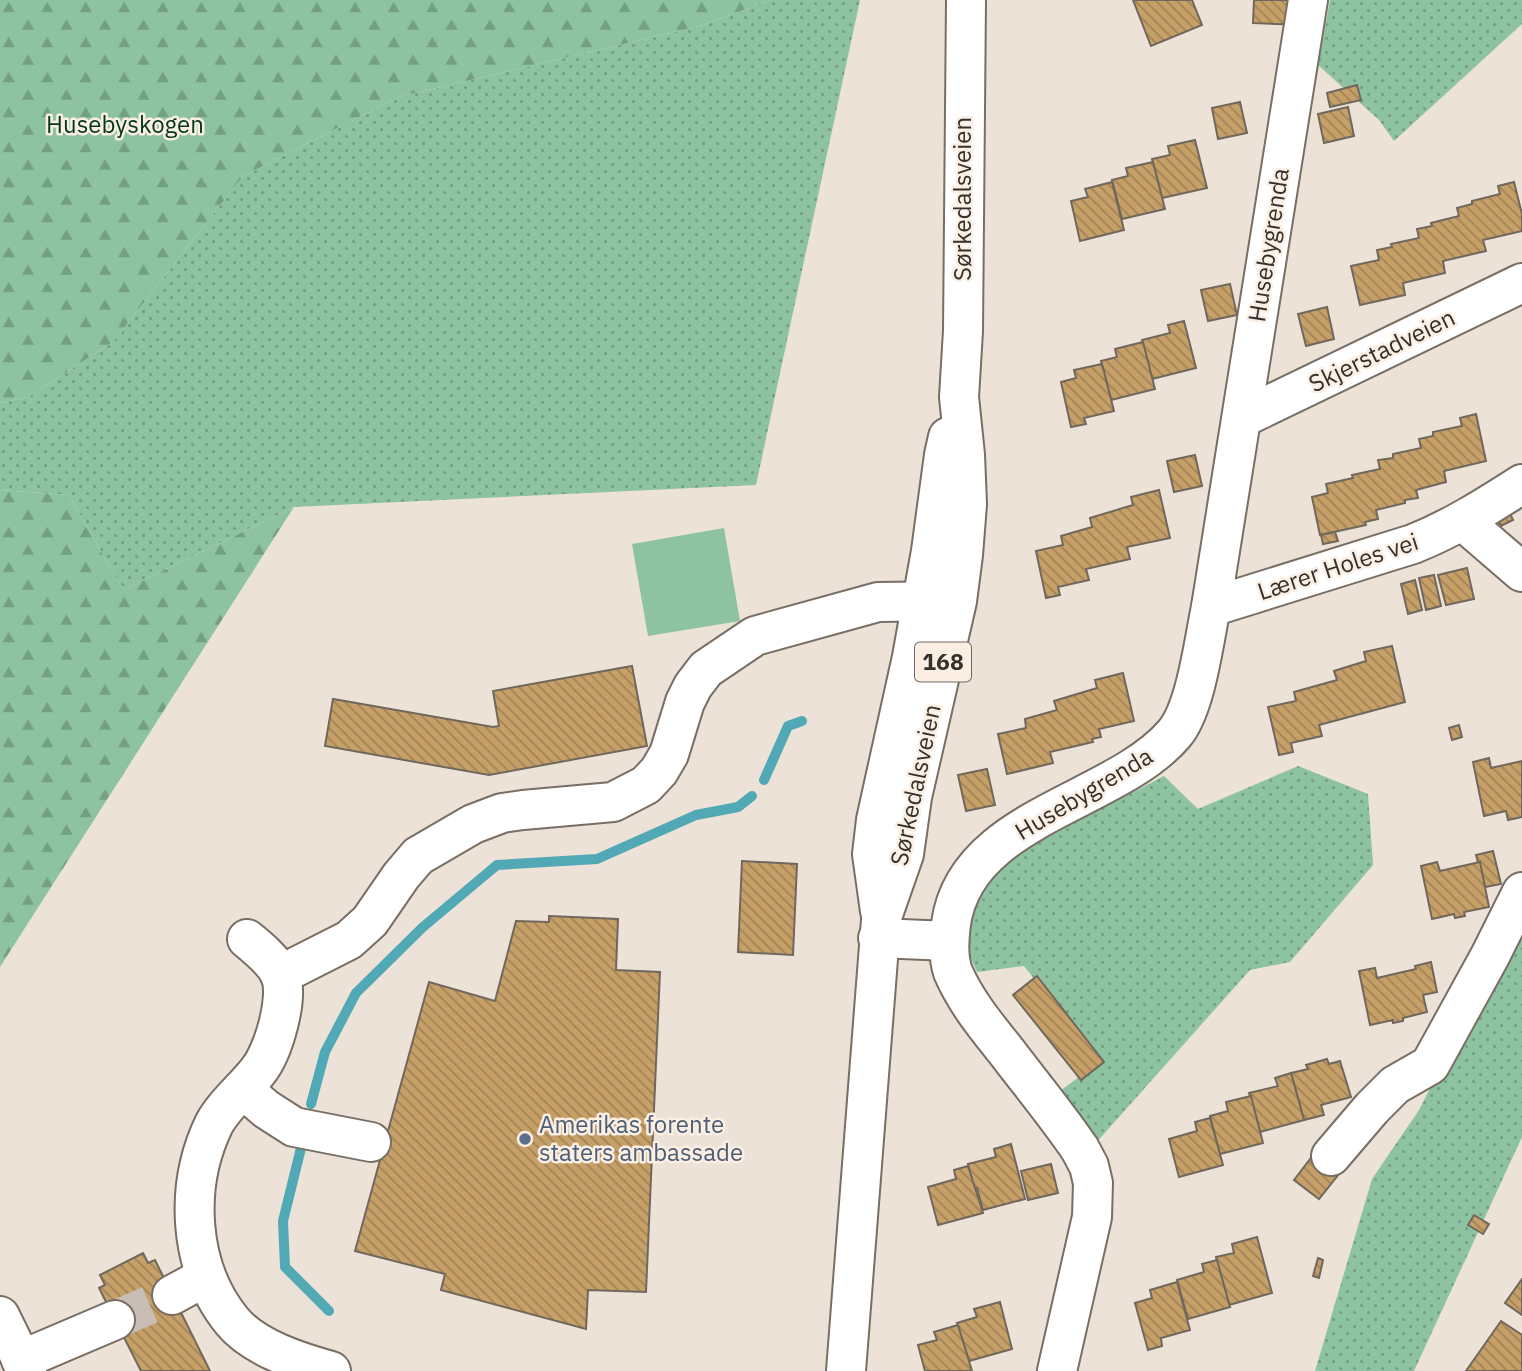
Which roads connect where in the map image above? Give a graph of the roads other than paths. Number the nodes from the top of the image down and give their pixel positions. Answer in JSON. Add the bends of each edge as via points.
{"nodes":[{"id":1,"x":966,"y":0,"type":"edge"},
{"id":2,"x":1308,"y":0,"type":"edge"},
{"id":3,"x":1522,"y":283,"type":"edge"},
{"id":4,"x":1242,"y":418,"type":"junction"},
{"id":5,"x":1522,"y":484,"type":"edge"},
{"id":6,"x":1464,"y":522,"type":"junction"},
{"id":7,"x":1522,"y":572,"type":"edge"},
{"id":8,"x":940,"y":600,"type":"junction"},
{"id":9,"x":1211,"y":607,"type":"junction"},
{"id":10,"x":1522,"y":892,"type":"edge"},
{"id":11,"x":880,"y":930,"type":"junction"},
{"id":12,"x":247,"y":939,"type":"dead end"},
{"id":13,"x":949,"y":940,"type":"junction"},
{"id":14,"x":280,"y":975,"type":"junction"},
{"id":15,"x":243,"y":1089,"type":"junction"},
{"id":16,"x":370,"y":1142,"type":"dead end"},
{"id":17,"x":1331,"y":1156,"type":"dead end"},
{"id":18,"x":205,"y":1277,"type":"junction"},
{"id":19,"x":172,"y":1295,"type":"tunnel mouth"},
{"id":20,"x":0,"y":1316,"type":"edge"},
{"id":21,"x":116,"y":1320,"type":"tunnel mouth"},
{"id":22,"x":24,"y":1365,"type":"edge"},
{"id":23,"x":331,"y":1371,"type":"edge"},
{"id":24,"x":846,"y":1371,"type":"edge"},
{"id":25,"x":1057,"y":1371,"type":"edge"}],
"edges":[{"from":1,"to":8,"type":"street","name":"Sørkedalsveien","number":"168","via":[[963,331],[959,397],[944,455]]},
{"from":2,"to":4,"type":"street","name":"Husebygrenda"},
{"from":3,"to":4,"type":"street","name":"Skjerstadveien"},
{"from":4,"to":9,"type":"street","name":"Husebygrenda"},
{"from":5,"to":6,"type":"street","name":"Lærer Holes vei"},
{"from":6,"to":7,"type":"street"},
{"from":6,"to":9,"type":"street","name":"Lærer Holes vei","via":[[1413,544]]},
{"from":8,"to":11,"type":"street","name":"Sørkedalsveien","number":"168","via":[[876,820],[872,854]]},
{"from":8,"to":14,"type":"street","via":[[878,602],[755,636],[706,669],[693,686],[669,754],[646,785],[614,802],[502,813],[462,830],[418,856],[370,921],[349,940]]},
{"from":9,"to":13,"type":"street","name":"Husebygrenda","via":[[1194,687],[1177,731],[1139,763],[1027,825],[981,861],[953,910]]},
{"from":10,"to":17,"type":"street","via":[[1430,1065],[1395,1085]]},
{"from":11,"to":13,"type":"street"},
{"from":11,"to":24,"type":"street","name":"Sørkedalsveien","number":"168"},
{"from":12,"to":14,"type":"street"},
{"from":13,"to":25,"type":"street","name":"Husebygrenda","via":[[952,969],[970,1006],[1068,1131],[1089,1166],[1092,1217]]},
{"from":14,"to":15,"type":"street","via":[[277,1032],[261,1068]]},
{"from":15,"to":16,"type":"street","via":[[294,1127]]},
{"from":15,"to":18,"type":"street","via":[[215,1122],[199,1162],[196,1241]]},
{"from":18,"to":19,"type":"street"},
{"from":18,"to":23,"type":"street","via":[[233,1322],[258,1342],[298,1362]]},
{"from":20,"to":22,"type":"street"},
{"from":21,"to":22,"type":"street"}]}
